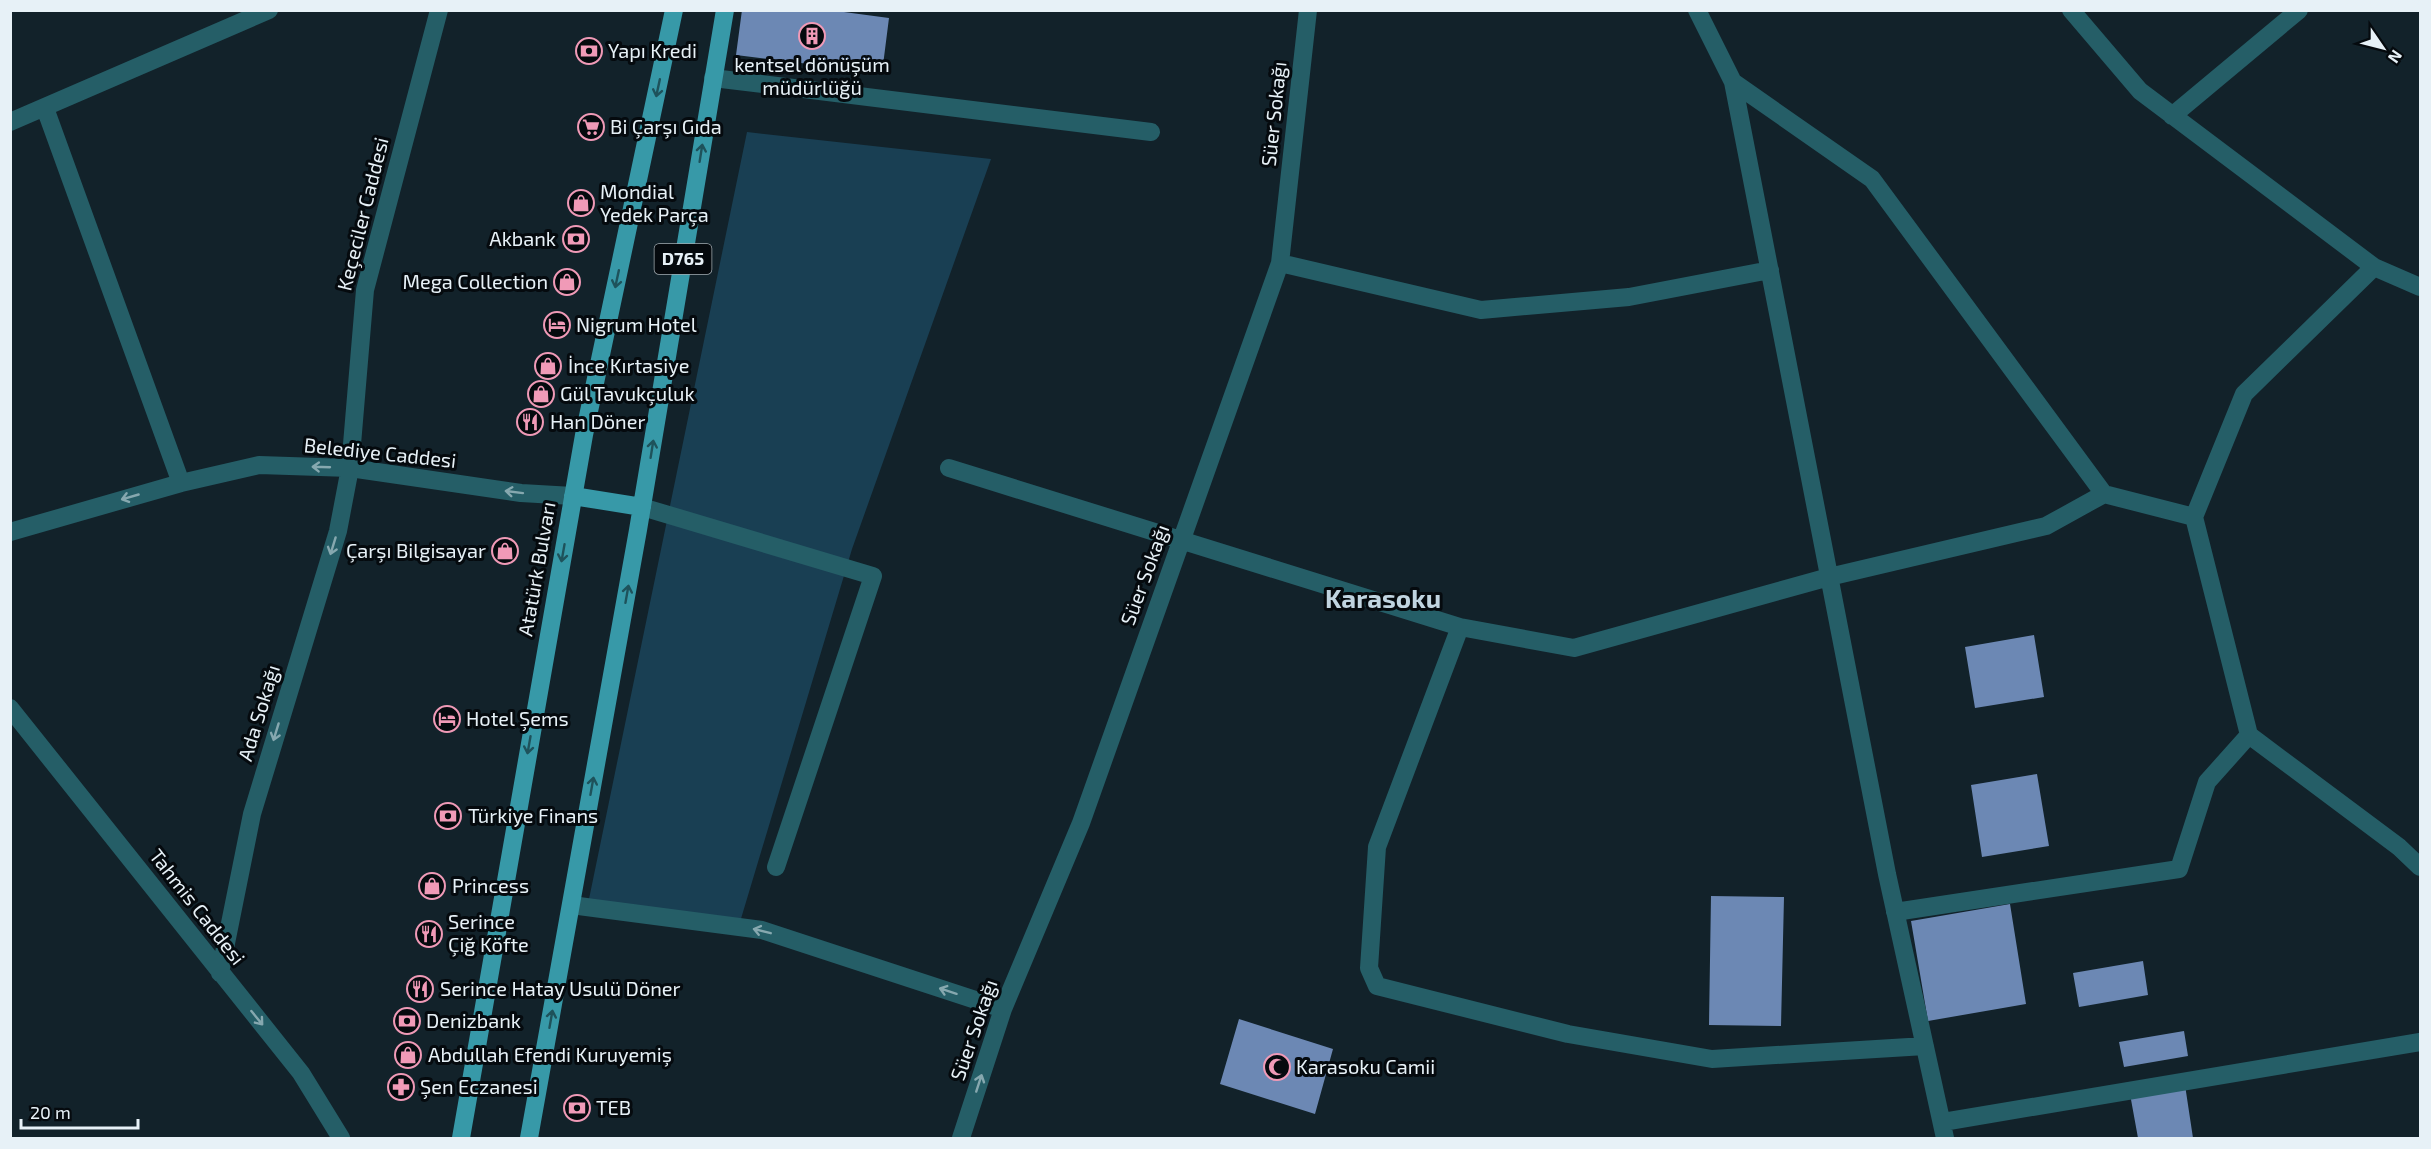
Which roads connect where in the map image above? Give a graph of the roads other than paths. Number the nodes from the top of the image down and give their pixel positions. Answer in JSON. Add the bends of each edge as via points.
{"nodes":[{"id":1,"x":269,"y":10,"type":"edge"},
{"id":2,"x":438,"y":10,"type":"edge"},
{"id":3,"x":674,"y":10,"type":"edge"},
{"id":4,"x":725,"y":10,"type":"edge"},
{"id":5,"x":1308,"y":10,"type":"edge"},
{"id":6,"x":1697,"y":10,"type":"edge"},
{"id":7,"x":2071,"y":10,"type":"edge"},
{"id":8,"x":2299,"y":10,"type":"edge"},
{"id":9,"x":713,"y":78,"type":"junction"},
{"id":10,"x":1733,"y":82,"type":"junction"},
{"id":11,"x":45,"y":108,"type":"junction"},
{"id":12,"x":2172,"y":116,"type":"junction"},
{"id":13,"x":10,"y":122,"type":"edge"},
{"id":14,"x":1152,"y":132,"type":"dead end"},
{"id":15,"x":1280,"y":263,"type":"junction"},
{"id":16,"x":2374,"y":267,"type":"junction"},
{"id":17,"x":1770,"y":270,"type":"junction"},
{"id":18,"x":2421,"y":287,"type":"edge"},
{"id":19,"x":350,"y":468,"type":"junction"},
{"id":20,"x":949,"y":468,"type":"dead end"},
{"id":21,"x":181,"y":483,"type":"junction"},
{"id":22,"x":2104,"y":494,"type":"junction"},
{"id":23,"x":573,"y":496,"type":"junction"},
{"id":24,"x":642,"y":507,"type":"junction"},
{"id":25,"x":2194,"y":517,"type":"junction"},
{"id":26,"x":10,"y":532,"type":"edge"},
{"id":27,"x":1181,"y":541,"type":"junction"},
{"id":28,"x":1829,"y":577,"type":"junction"},
{"id":29,"x":1460,"y":627,"type":"junction"},
{"id":30,"x":10,"y":708,"type":"edge"},
{"id":31,"x":2249,"y":735,"type":"junction"},
{"id":32,"x":776,"y":867,"type":"dead end"},
{"id":33,"x":2421,"y":867,"type":"edge"},
{"id":34,"x":571,"y":905,"type":"junction"},
{"id":35,"x":1895,"y":912,"type":"junction"},
{"id":36,"x":220,"y":973,"type":"junction"},
{"id":37,"x":1003,"y":1009,"type":"junction"},
{"id":38,"x":2421,"y":1042,"type":"edge"},
{"id":39,"x":1925,"y":1046,"type":"junction"},
{"id":40,"x":1944,"y":1130,"type":"edge"},
{"id":41,"x":341,"y":1138,"type":"edge"},
{"id":42,"x":460,"y":1138,"type":"edge"},
{"id":43,"x":529,"y":1138,"type":"edge"},
{"id":44,"x":961,"y":1138,"type":"edge"}],
"edges":[{"from":1,"to":11,"type":"street"},
{"from":2,"to":19,"type":"street","name":"Keçeciler Caddesi","via":[[365,290]]},
{"from":3,"to":23,"type":"main road","name":"Atatürk Bulvarı","number":"D765","one_way":true},
{"from":4,"to":9,"type":"main road","number":"D765"},
{"from":5,"to":15,"type":"street","name":"Süer Sokağı"},
{"from":6,"to":10,"type":"street"},
{"from":7,"to":12,"type":"street","via":[[2140,91]]},
{"from":8,"to":12,"type":"street"},
{"from":9,"to":14,"type":"street"},
{"from":24,"to":9,"type":"main road","number":"D765","one_way":true},
{"from":10,"to":17,"type":"street"},
{"from":10,"to":22,"type":"street","via":[[1872,179]]},
{"from":11,"to":13,"type":"street"},
{"from":11,"to":21,"type":"street"},
{"from":12,"to":16,"type":"street"},
{"from":15,"to":17,"type":"street","via":[[1481,310],[1629,297]]},
{"from":15,"to":27,"type":"street","name":"Süer Sokağı"},
{"from":16,"to":18,"type":"street"},
{"from":16,"to":25,"type":"street","via":[[2244,394]]},
{"from":17,"to":28,"type":"street"},
{"from":19,"to":21,"type":"street","name":"Belediye Caddesi","one_way":true,"via":[[259,465]]},
{"from":23,"to":19,"type":"street","name":"Belediye Caddesi","one_way":true,"via":[[521,493]]},
{"from":19,"to":36,"type":"street","name":"Ada Sokağı","one_way":true,"via":[[338,531],[252,814]]},
{"from":20,"to":27,"type":"street"},
{"from":21,"to":26,"type":"street","name":"Belediye Caddesi","one_way":true},
{"from":22,"to":25,"type":"street"},
{"from":22,"to":28,"type":"street","via":[[2046,526]]},
{"from":23,"to":24,"type":"main road"},
{"from":23,"to":42,"type":"main road","name":"Atatürk Bulvarı","number":"D765","one_way":true},
{"from":24,"to":32,"type":"street","via":[[873,576]]},
{"from":34,"to":24,"type":"main road","number":"D765","one_way":true},
{"from":25,"to":31,"type":"street"},
{"from":27,"to":29,"type":"street"},
{"from":27,"to":37,"type":"street","name":"Süer Sokağı","via":[[1081,823]]},
{"from":28,"to":29,"type":"street","via":[[1574,648]]},
{"from":28,"to":35,"type":"street"},
{"from":29,"to":39,"type":"street","via":[[1377,848],[1370,968],[1377,986],[1568,1034],[1712,1059]]},
{"from":30,"to":36,"type":"street","name":"Tahmis Caddesi"},
{"from":31,"to":33,"type":"street"},
{"from":31,"to":35,"type":"street","via":[[2207,782],[2179,869]]},
{"from":37,"to":34,"type":"street","one_way":true,"via":[[762,930]]},
{"from":43,"to":34,"type":"main road","number":"D765","one_way":true},
{"from":35,"to":39,"type":"street"},
{"from":36,"to":41,"type":"street","name":"Tahmis Caddesi","one_way":true,"via":[[301,1072]]},
{"from":44,"to":37,"type":"street","name":"Süer Sokağı","one_way":true},
{"from":38,"to":40,"type":"street"},
{"from":39,"to":40,"type":"street"}]}
